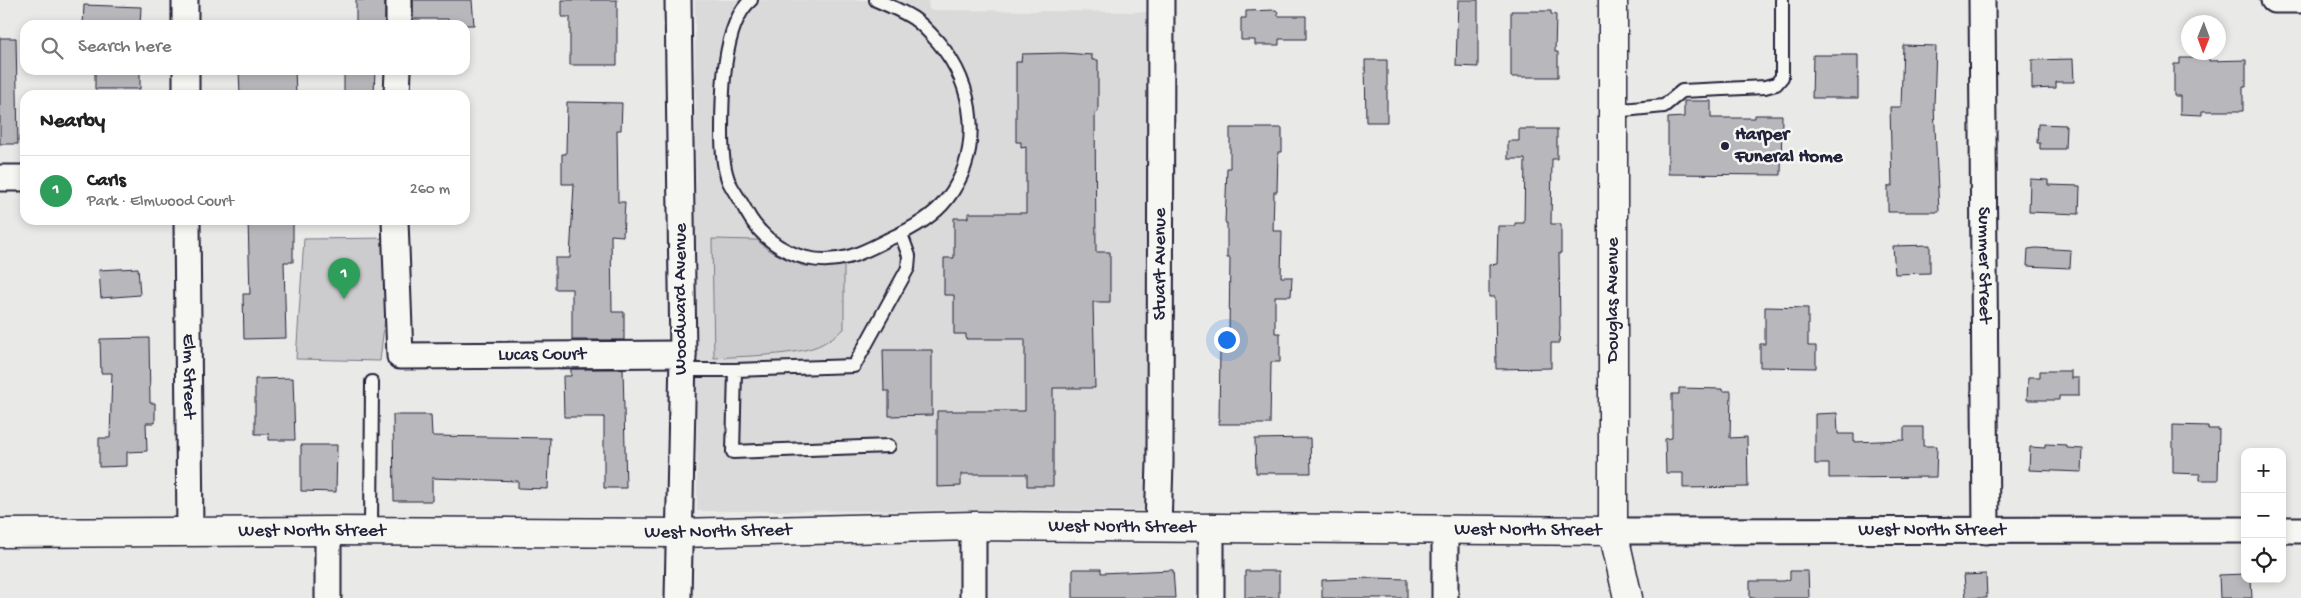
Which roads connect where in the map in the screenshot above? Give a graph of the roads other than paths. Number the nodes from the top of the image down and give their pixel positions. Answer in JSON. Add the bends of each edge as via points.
{"nodes":[{"id":1,"x":185,"y":0,"type":"edge"},
{"id":2,"x":400,"y":0,"type":"edge"},
{"id":3,"x":678,"y":0,"type":"edge"},
{"id":4,"x":751,"y":0,"type":"edge"},
{"id":5,"x":876,"y":0,"type":"edge"},
{"id":6,"x":1161,"y":0,"type":"edge"},
{"id":7,"x":1613,"y":0,"type":"edge"},
{"id":8,"x":1782,"y":0,"type":"edge"},
{"id":9,"x":1982,"y":0,"type":"edge"},
{"id":10,"x":2274,"y":0,"type":"edge"},
{"id":11,"x":2301,"y":0,"type":"edge"},
{"id":12,"x":186,"y":20,"type":"edge"},
{"id":13,"x":399,"y":20,"type":"edge"},
{"id":14,"x":186,"y":75,"type":"edge"},
{"id":15,"x":398,"y":75,"type":"edge"},
{"id":16,"x":186,"y":90,"type":"edge"},
{"id":17,"x":397,"y":90,"type":"edge"},
{"id":18,"x":1613,"y":111,"type":"junction"},
{"id":19,"x":0,"y":178,"type":"edge"},
{"id":20,"x":20,"y":178,"type":"edge"},
{"id":21,"x":186,"y":225,"type":"edge"},
{"id":22,"x":395,"y":225,"type":"edge"},
{"id":23,"x":901,"y":234,"type":"junction"},
{"id":24,"x":682,"y":362,"type":"junction"},
{"id":25,"x":735,"y":370,"type":"junction"},
{"id":26,"x":372,"y":382,"type":"dead end"},
{"id":27,"x":889,"y":446,"type":"dead end"},
{"id":28,"x":973,"y":526,"type":"junction"},
{"id":29,"x":1211,"y":527,"type":"junction"},
{"id":30,"x":1158,"y":528,"type":"junction"},
{"id":31,"x":1445,"y":529,"type":"junction"},
{"id":32,"x":2241,"y":530,"type":"edge"},
{"id":33,"x":2286,"y":530,"type":"edge"},
{"id":34,"x":2301,"y":530,"type":"edge"},
{"id":35,"x":328,"y":531,"type":"junction"},
{"id":36,"x":1612,"y":531,"type":"junction"},
{"id":37,"x":1986,"y":531,"type":"junction"},
{"id":38,"x":190,"y":532,"type":"junction"},
{"id":39,"x":371,"y":532,"type":"junction"},
{"id":40,"x":0,"y":533,"type":"edge"},
{"id":41,"x":679,"y":533,"type":"junction"},
{"id":42,"x":328,"y":598,"type":"edge"},
{"id":43,"x":678,"y":598,"type":"edge"},
{"id":44,"x":973,"y":598,"type":"edge"},
{"id":45,"x":1211,"y":598,"type":"edge"},
{"id":46,"x":1445,"y":598,"type":"edge"},
{"id":47,"x":1628,"y":598,"type":"edge"}],
"edges":[{"from":1,"to":12,"type":"street"},
{"from":2,"to":13,"type":"street"},
{"from":3,"to":24,"type":"street","name":"Woodward Avenue"},
{"from":4,"to":23,"type":"lane","via":[[745,5],[736,25],[725,60],[722,134],[729,180],[752,221],[773,244],[788,253],[831,260],[869,250]]},
{"from":5,"to":23,"type":"lane","via":[[914,19],[946,52],[962,77],[970,113],[967,155],[961,176],[947,199],[931,215]]},
{"from":6,"to":30,"type":"street","name":"Stuart Avenue"},
{"from":7,"to":18,"type":"street","name":"Douglas Avenue"},
{"from":8,"to":18,"type":"lane","via":[[1782,77],[1776,84],[1682,91],[1664,106]]},
{"from":9,"to":37,"type":"street","name":"Summer Street"},
{"from":10,"to":11,"type":"street"},
{"from":14,"to":16,"type":"street"},
{"from":15,"to":17,"type":"street"},
{"from":18,"to":36,"type":"street","name":"Douglas Avenue"},
{"from":19,"to":20,"type":"street"},
{"from":21,"to":38,"type":"street","name":"Elm Street"},
{"from":22,"to":24,"type":"street","name":"Lucas Court","via":[[400,356]]},
{"from":23,"to":25,"type":"lane","via":[[909,256],[908,268],[854,366]]},
{"from":24,"to":25,"type":"lane"},
{"from":24,"to":41,"type":"street","name":"Woodward Avenue"},
{"from":25,"to":27,"type":"lane","via":[[733,452]]},
{"from":26,"to":39,"type":"lane"},
{"from":28,"to":30,"type":"street","name":"West North Street"},
{"from":28,"to":41,"type":"street","name":"West North Street"},
{"from":28,"to":44,"type":"street"},
{"from":29,"to":30,"type":"street","name":"West North Street"},
{"from":29,"to":31,"type":"street","name":"West North Street"},
{"from":29,"to":45,"type":"street"},
{"from":31,"to":36,"type":"street","name":"West North Street"},
{"from":31,"to":46,"type":"street"},
{"from":32,"to":37,"type":"street","name":"West North Street"},
{"from":33,"to":34,"type":"street"},
{"from":35,"to":38,"type":"street","name":"West North Street"},
{"from":35,"to":39,"type":"street","name":"West North Street"},
{"from":35,"to":42,"type":"street"},
{"from":36,"to":37,"type":"street","name":"West North Street"},
{"from":36,"to":47,"type":"street","name":"Douglas Avenue"},
{"from":38,"to":40,"type":"street","name":"West North Street"},
{"from":39,"to":41,"type":"street","name":"West North Street"},
{"from":41,"to":43,"type":"street","name":"Woodward Avenue"}]}
